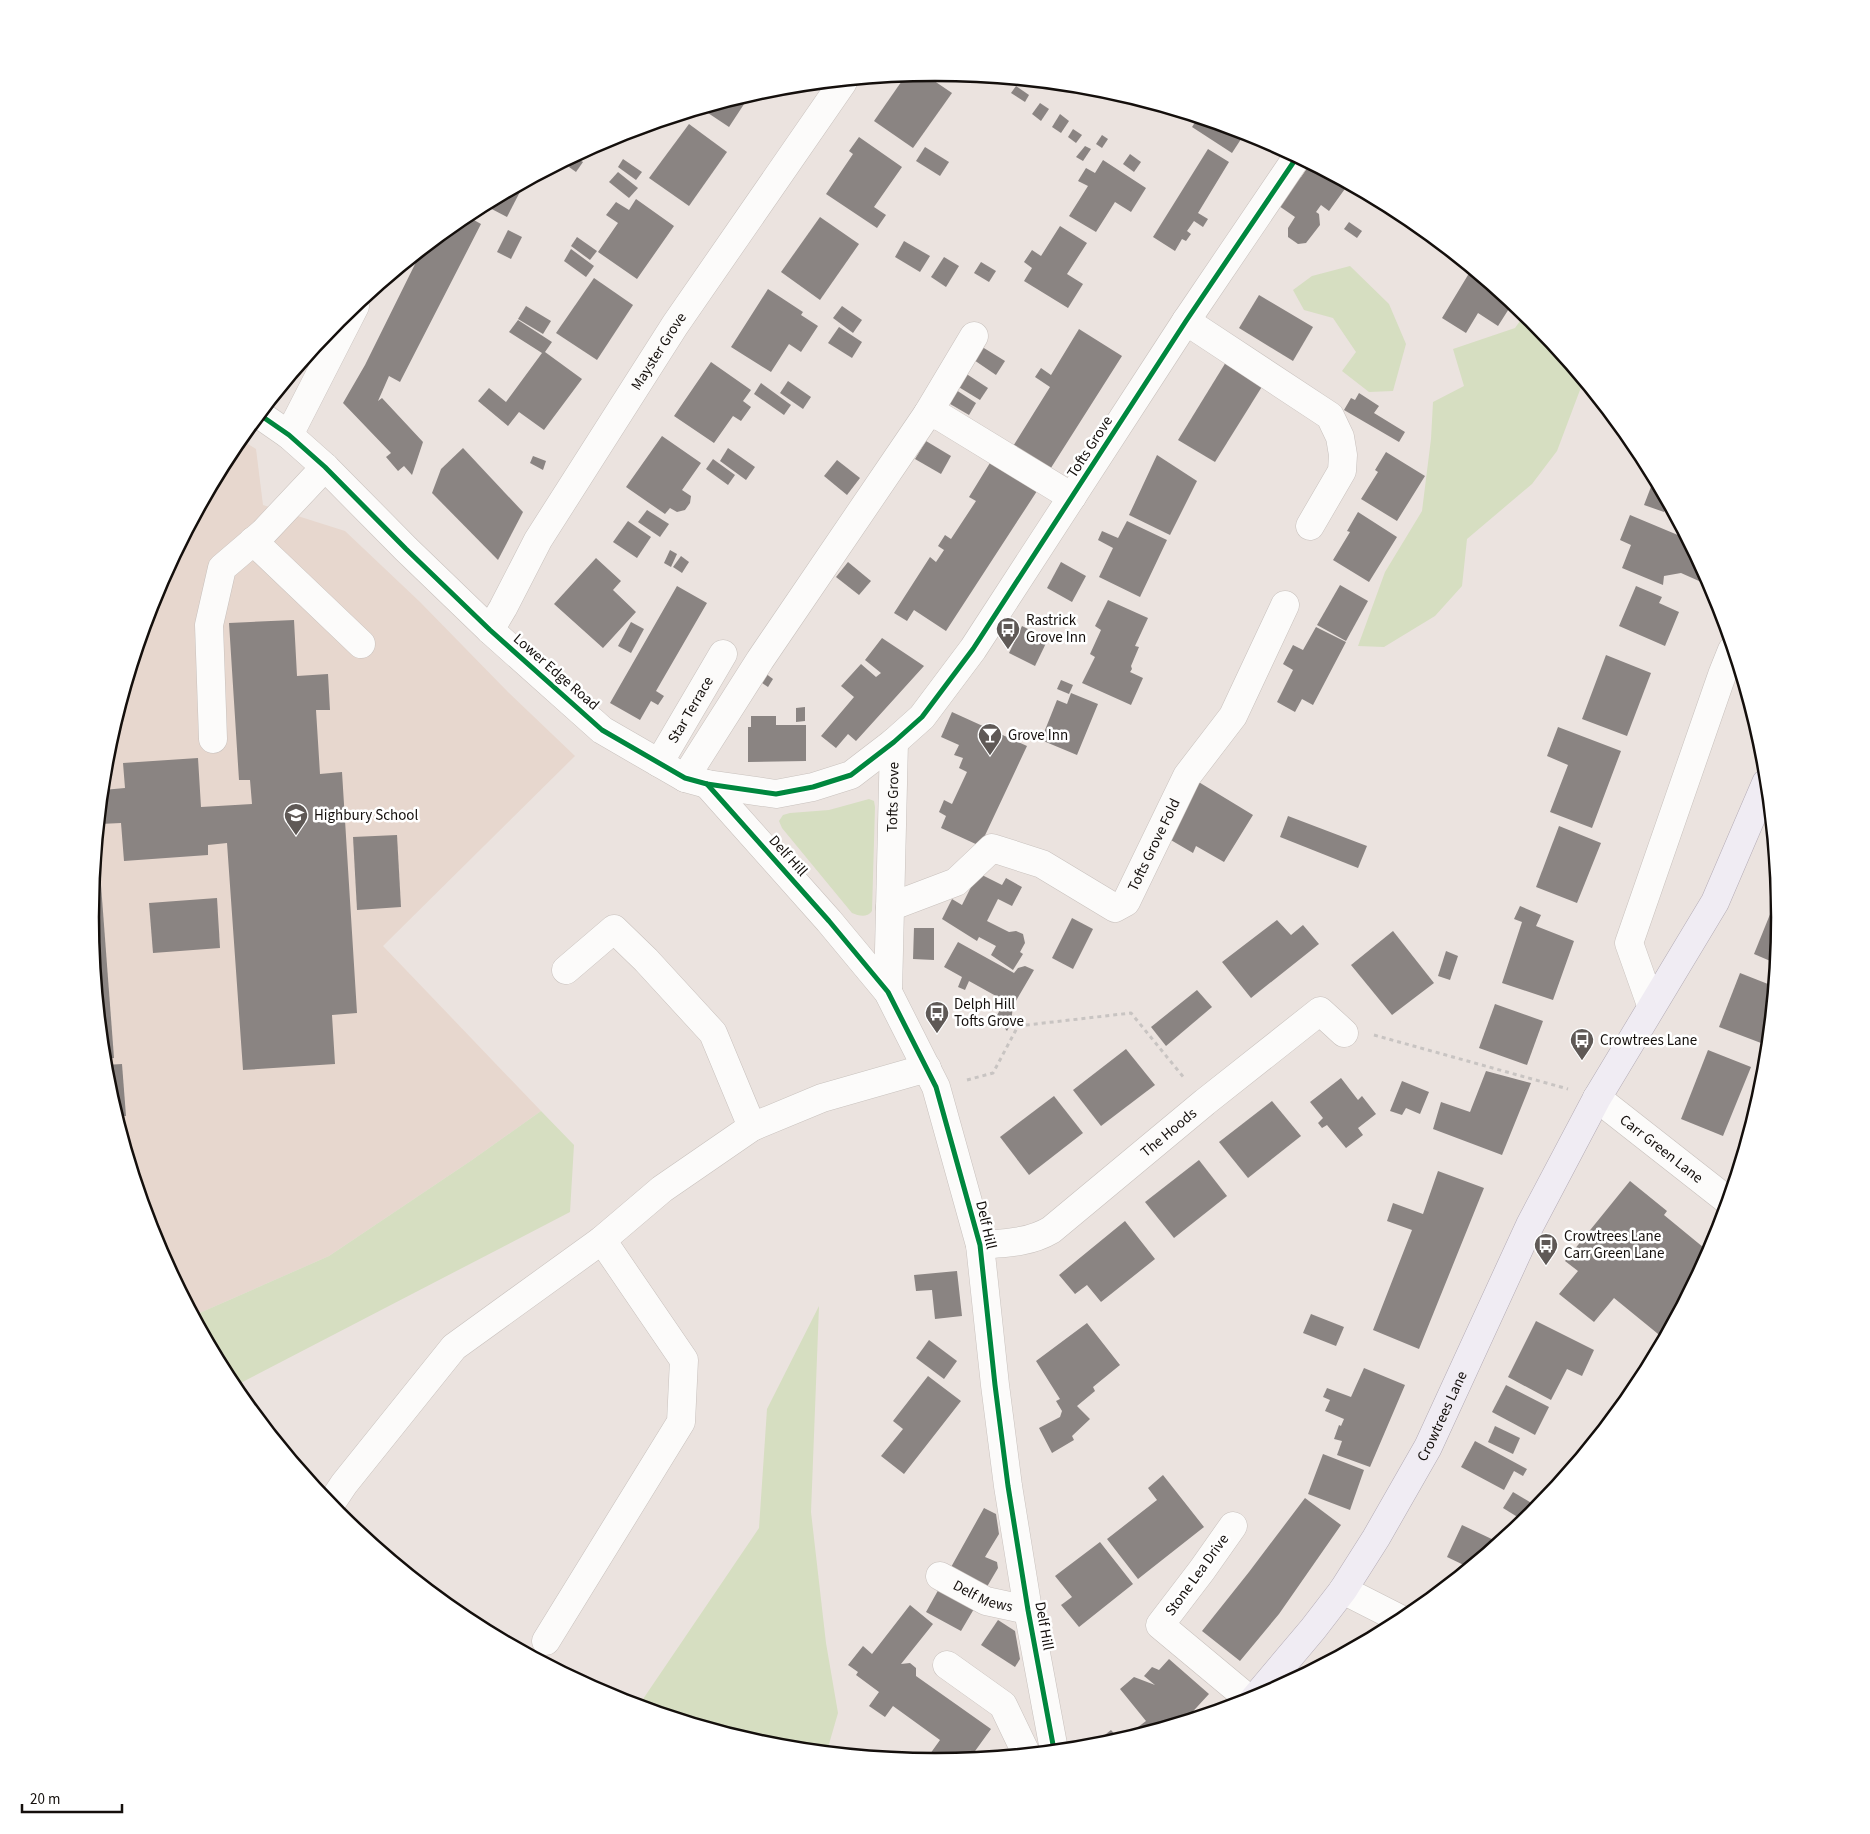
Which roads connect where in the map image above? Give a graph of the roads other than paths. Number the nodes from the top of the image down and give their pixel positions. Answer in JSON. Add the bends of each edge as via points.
{"nodes":[{"id":1,"x":839,"y":87,"type":"edge"},
{"id":2,"x":1293,"y":162,"type":"edge"},
{"id":3,"x":1186,"y":321,"type":"junction"},
{"id":4,"x":345,"y":325,"type":"edge"},
{"id":5,"x":974,"y":336,"type":"dead end"},
{"id":6,"x":928,"y":413,"type":"junction"},
{"id":7,"x":265,"y":418,"type":"edge"},
{"id":8,"x":288,"y":434,"type":"junction"},
{"id":9,"x":325,"y":467,"type":"junction"},
{"id":10,"x":1072,"y":497,"type":"junction"},
{"id":11,"x":1310,"y":526,"type":"dead end"},
{"id":12,"x":253,"y":541,"type":"junction"},
{"id":13,"x":1285,"y":605,"type":"dead end"},
{"id":14,"x":490,"y":630,"type":"junction"},
{"id":15,"x":361,"y":644,"type":"dead end"},
{"id":16,"x":723,"y":654,"type":"dead end"},
{"id":17,"x":1729,"y":658,"type":"edge"},
{"id":18,"x":213,"y":739,"type":"dead end"},
{"id":19,"x":894,"y":742,"type":"junction"},
{"id":20,"x":659,"y":764,"type":"junction"},
{"id":21,"x":696,"y":781,"type":"junction"},
{"id":22,"x":1762,"y":793,"type":"edge"},
{"id":23,"x":890,"y":907,"type":"junction"},
{"id":24,"x":566,"y":970,"type":"dead end"},
{"id":25,"x":888,"y":992,"type":"junction"},
{"id":26,"x":1651,"y":1005,"type":"junction"},
{"id":27,"x":1344,"y":1034,"type":"road end"},
{"id":28,"x":932,"y":1078,"type":"junction"},
{"id":29,"x":1596,"y":1098,"type":"junction"},
{"id":30,"x":752,"y":1127,"type":"junction"},
{"id":31,"x":1722,"y":1196,"type":"edge"},
{"id":32,"x":602,"y":1240,"type":"junction"},
{"id":33,"x":980,"y":1245,"type":"junction"},
{"id":34,"x":335,"y":1498,"type":"edge"},
{"id":35,"x":1233,"y":1526,"type":"dead end"},
{"id":36,"x":940,"y":1576,"type":"dead end"},
{"id":37,"x":1343,"y":1590,"type":"junction"},
{"id":38,"x":1028,"y":1610,"type":"junction"},
{"id":39,"x":1393,"y":1616,"type":"edge"},
{"id":40,"x":546,"y":1641,"type":"dead end"},
{"id":41,"x":948,"y":1665,"type":"dead end"},
{"id":42,"x":1264,"y":1685,"type":"edge"},
{"id":43,"x":1244,"y":1693,"type":"edge"},
{"id":44,"x":1053,"y":1745,"type":"edge"},
{"id":45,"x":1024,"y":1748,"type":"edge"}],
"edges":[{"from":1,"to":14,"type":"street","name":"Mayster Grove","via":[[675,324],[538,540]]},
{"from":2,"to":3,"type":"street","name":"Tofts Grove"},
{"from":3,"to":10,"type":"street","name":"Tofts Grove"},
{"from":3,"to":11,"type":"street","via":[[1330,416],[1340,437],[1342,471]]},
{"from":4,"to":8,"type":"street"},
{"from":5,"to":6,"type":"street"},
{"from":6,"to":10,"type":"street","via":[[941,417]]},
{"from":6,"to":21,"type":"street","via":[[760,660]]},
{"from":7,"to":8,"type":"street","name":"Lower Edge Road"},
{"from":8,"to":9,"type":"street","name":"Lower Edge Road"},
{"from":9,"to":12,"type":"street"},
{"from":9,"to":14,"type":"street","name":"Lower Edge Road"},
{"from":10,"to":19,"type":"street","name":"Tofts Grove","via":[[973,649],[922,717]]},
{"from":12,"to":15,"type":"street"},
{"from":12,"to":18,"type":"street","via":[[222,568],[209,624]]},
{"from":13,"to":23,"type":"street","name":"Tofts Grove Fold","via":[[1233,716],[1187,776],[1126,902],[1115,908],[1042,864],[992,848],[956,882]]},
{"from":14,"to":20,"type":"street","name":"Lower Edge Road","via":[[602,730]]},
{"from":16,"to":20,"type":"street","name":"Star Terrace"},
{"from":17,"to":26,"type":"street","via":[[1629,944]]},
{"from":19,"to":21,"type":"street","name":"Lower Edge Road","via":[[851,775],[813,787],[776,794]]},
{"from":19,"to":23,"type":"street","name":"Tofts Grove"},
{"from":20,"to":21,"type":"street","name":"Lower Edge Road"},
{"from":21,"to":25,"type":"street","name":"Delf Hill","via":[[829,921]]},
{"from":22,"to":26,"type":"main road","name":"Crowtrees Lane","via":[[1715,902]]},
{"from":23,"to":25,"type":"street","name":"Tofts Grove"},
{"from":24,"to":30,"type":"street","via":[[614,929],[713,1034]]},
{"from":25,"to":28,"type":"street","name":"Delf Hill"},
{"from":26,"to":29,"type":"main road","name":"Crowtrees Lane"},
{"from":27,"to":33,"type":"street","name":"The Hoods","via":[[1320,1011],[1051,1230],[1027,1240]]},
{"from":28,"to":30,"type":"street","via":[[822,1098]]},
{"from":28,"to":33,"type":"street","name":"Delf Hill"},
{"from":29,"to":31,"type":"street","name":"Carr Green Lane"},
{"from":29,"to":37,"type":"main road","name":"Crowtrees Lane","via":[[1530,1225],[1428,1447]]},
{"from":30,"to":32,"type":"street","via":[[662,1189]]},
{"from":32,"to":34,"type":"street","via":[[454,1347]]},
{"from":32,"to":40,"type":"street","via":[[684,1360],[681,1422]]},
{"from":33,"to":38,"type":"street","name":"Delf Hill","via":[[1008,1486]]},
{"from":35,"to":43,"type":"street","name":"Stone Lea Drive","via":[[1160,1625]]},
{"from":36,"to":38,"type":"street","name":"Delf Mews","via":[[986,1601]]},
{"from":37,"to":39,"type":"street"},
{"from":37,"to":42,"type":"main road","name":"Crowtrees Lane"},
{"from":38,"to":44,"type":"street","name":"Delf Hill"},
{"from":41,"to":45,"type":"street","via":[[1003,1705]]}]}
